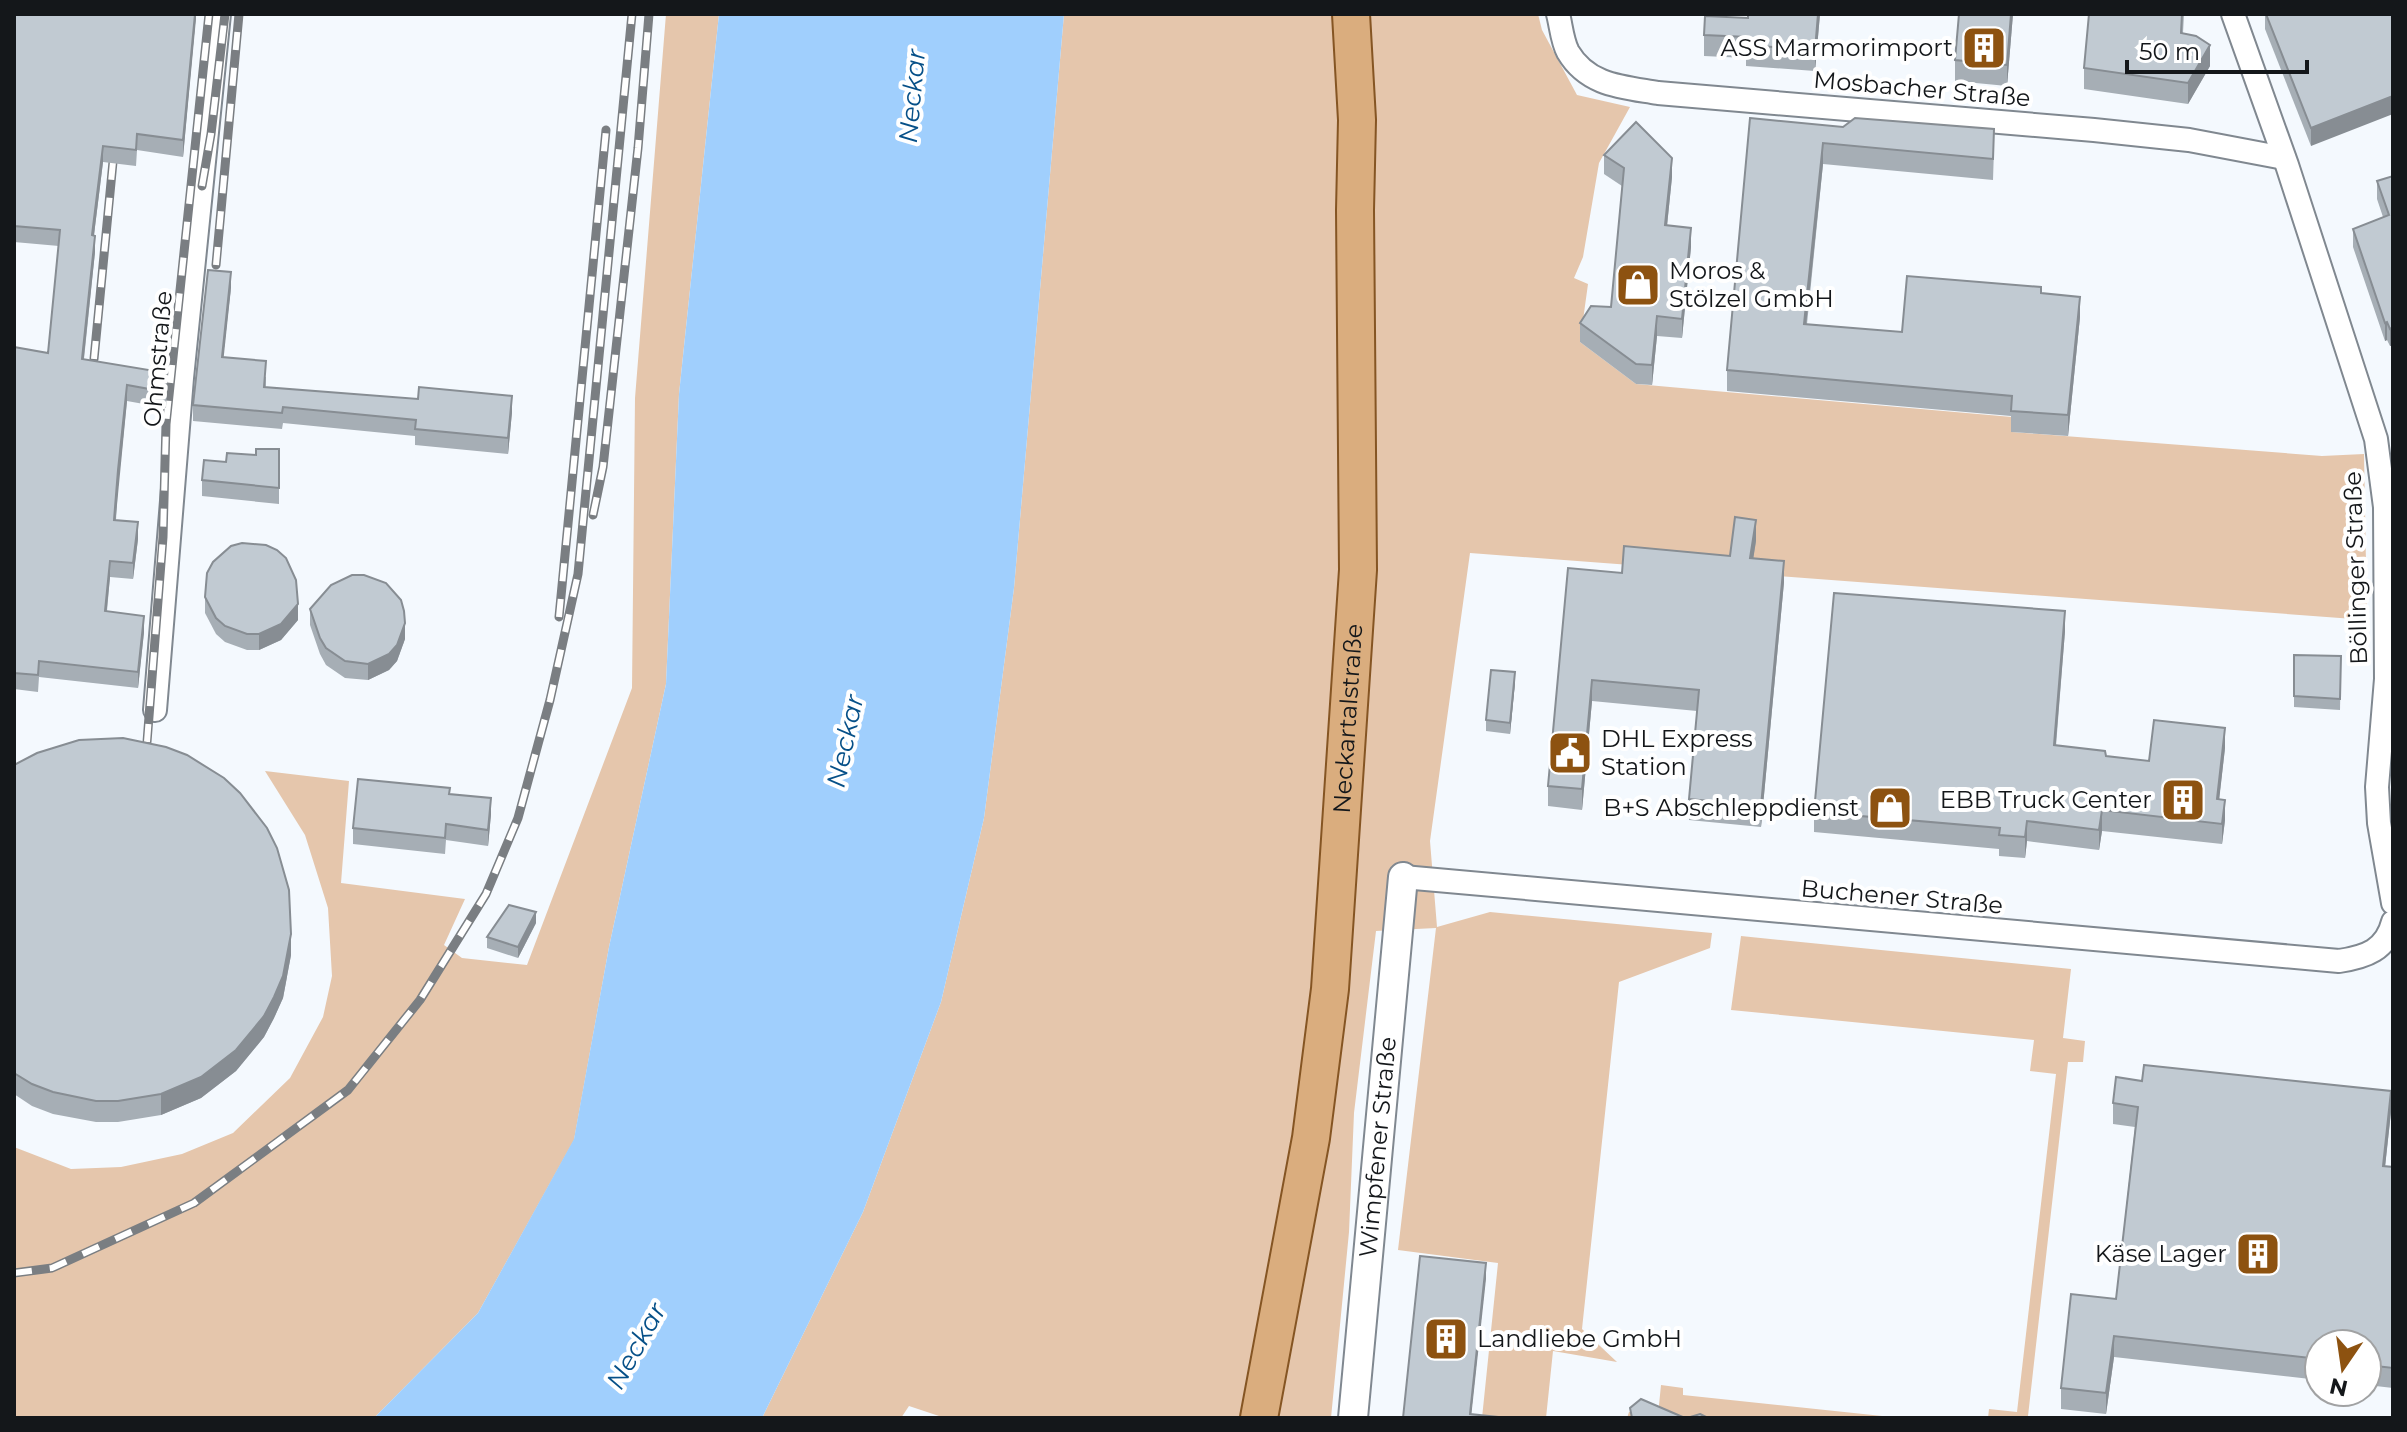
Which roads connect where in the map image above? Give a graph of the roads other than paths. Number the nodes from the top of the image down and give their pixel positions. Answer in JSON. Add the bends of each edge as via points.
{"nodes":[{"id":1,"x":219,"y":14,"type":"edge"},
{"id":2,"x":1351,"y":14,"type":"edge"},
{"id":3,"x":1558,"y":14,"type":"edge"},
{"id":4,"x":2233,"y":14,"type":"edge"},
{"id":5,"x":2284,"y":158,"type":"junction"},
{"id":6,"x":2389,"y":507,"type":"edge"},
{"id":7,"x":155,"y":710,"type":"dead end"},
{"id":8,"x":1403,"y":877,"type":"joint"},
{"id":9,"x":2393,"y":903,"type":"edge"},
{"id":10,"x":2392,"y":932,"type":"edge"},
{"id":11,"x":1259,"y":1418,"type":"edge"},
{"id":12,"x":1353,"y":1418,"type":"edge"}],
"edges":[{"from":1,"to":7,"type":"street","name":"Ohmstraße"},
{"from":2,"to":11,"type":"main road","name":"Neckartalstraße","via":[[1357,120],[1358,570],[1330,989],[1311,1138]]},
{"from":3,"to":5,"type":"street","name":"Mosbacher Straße","via":[[1568,51],[1591,78],[1613,86],[2126,133]]},
{"from":4,"to":5,"type":"street","name":"Böllinger Straße"},
{"from":5,"to":6,"type":"street","name":"Böllinger Straße","via":[[2376,439]]},
{"from":6,"to":9,"type":"street","name":"Böllinger Straße","via":[[2386,679],[2377,787]]},
{"from":8,"to":10,"type":"street","name":"Buchener Straße","via":[[2325,960],[2362,958],[2379,949]]},
{"from":8,"to":12,"type":"street","name":"Wimpfener Straße"}]}
